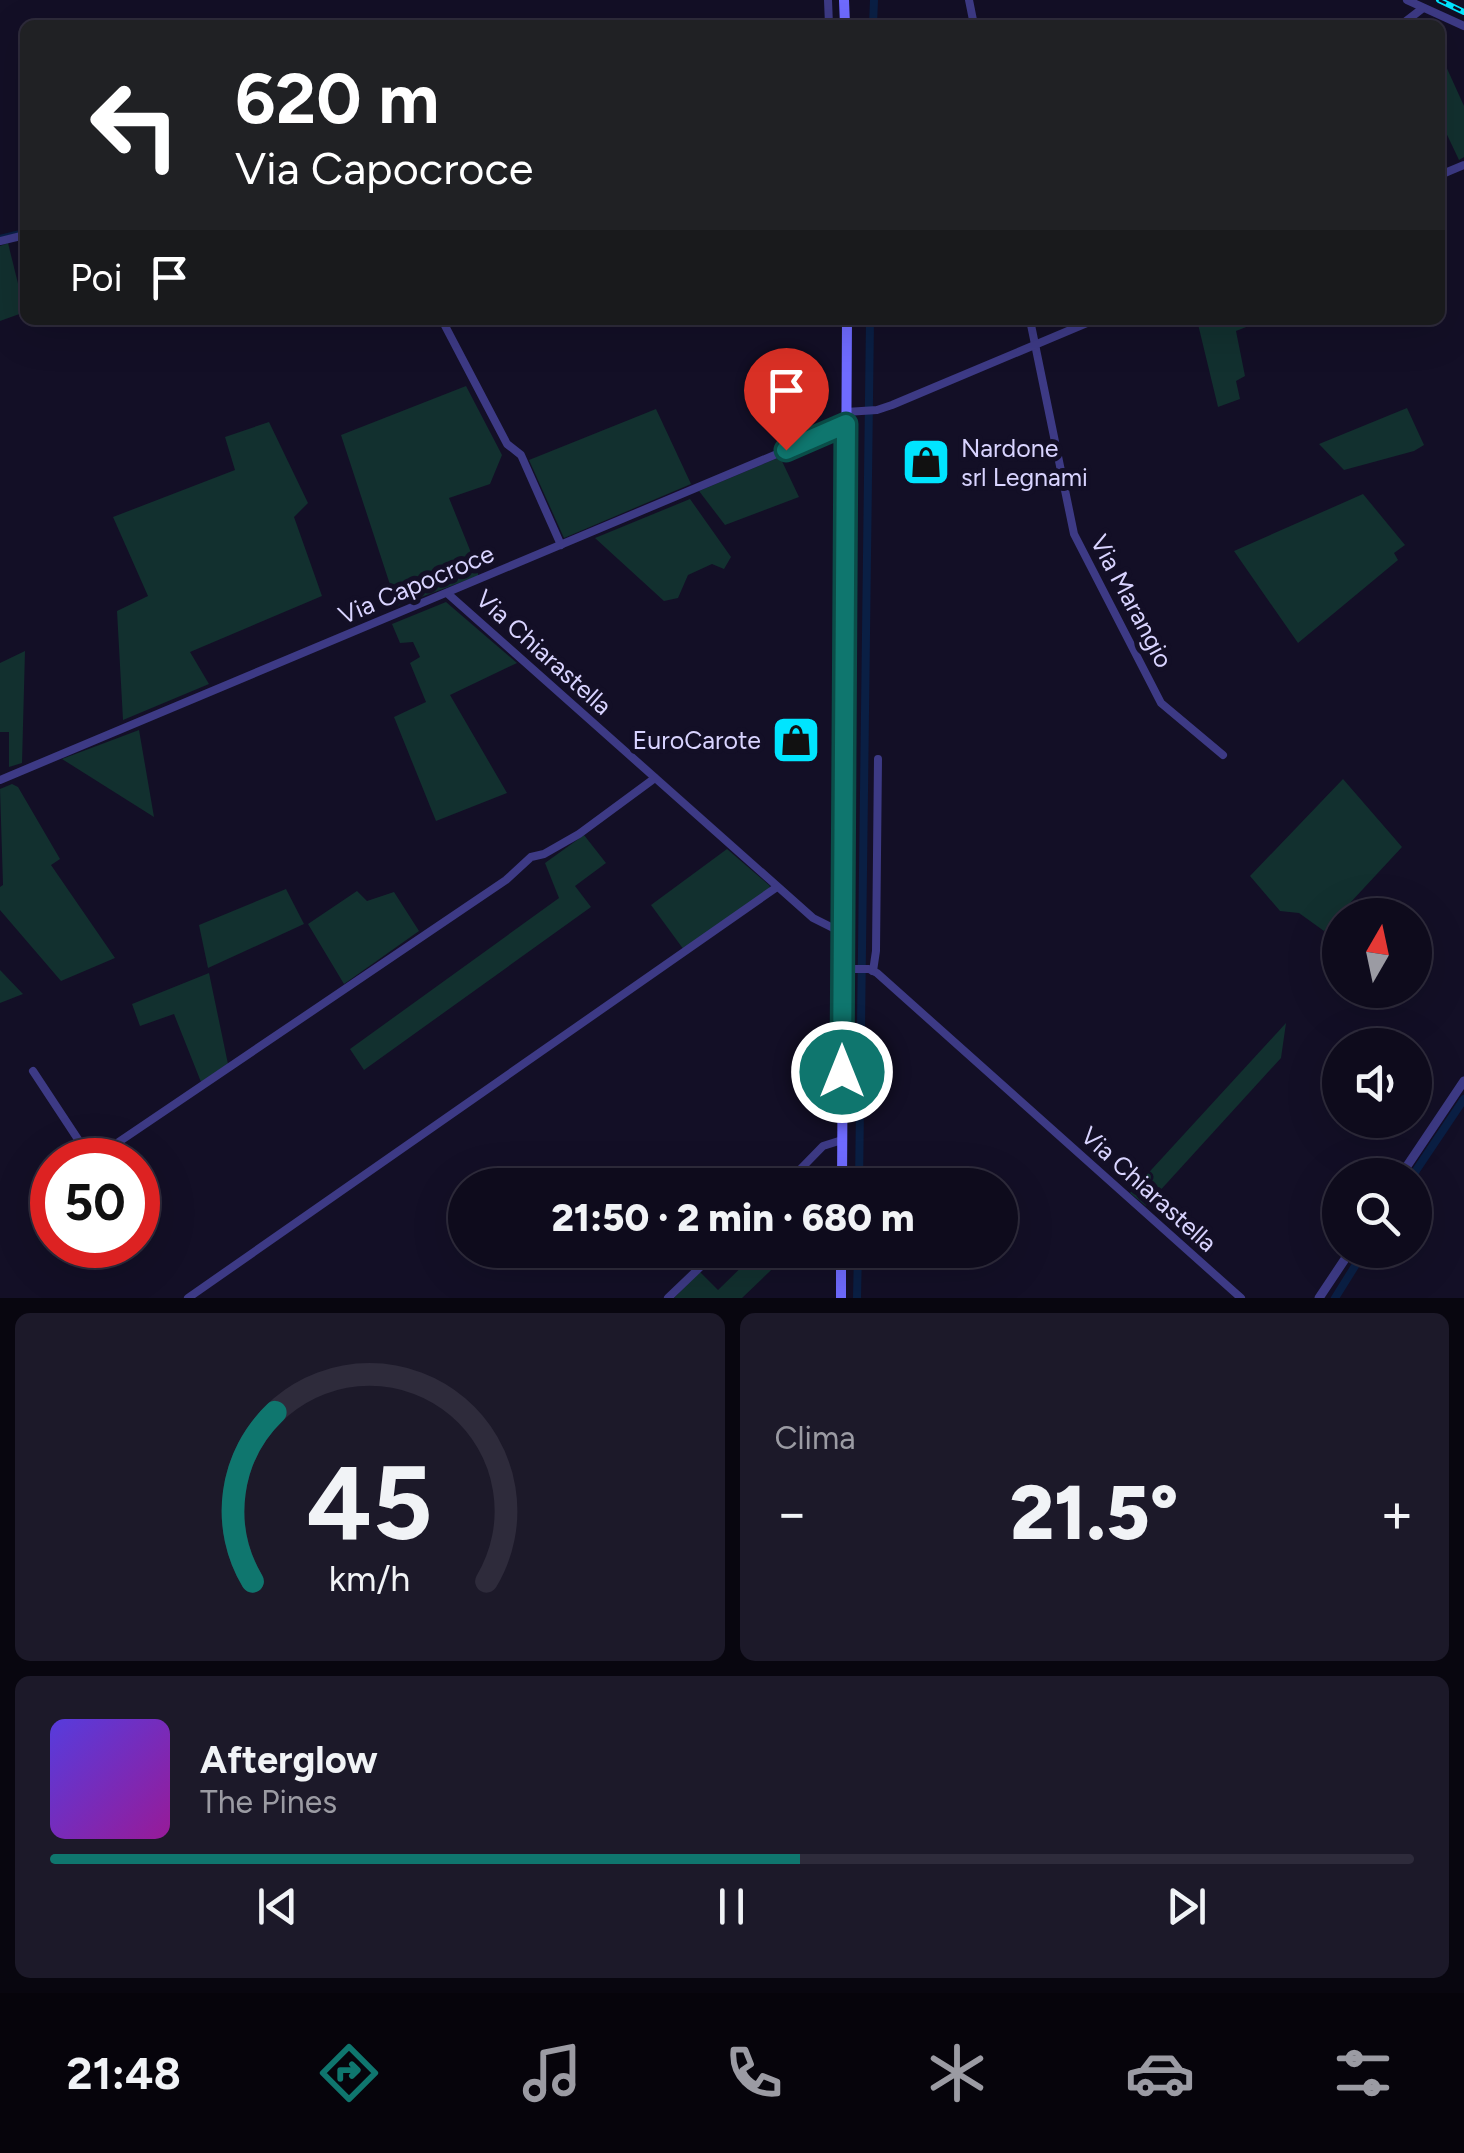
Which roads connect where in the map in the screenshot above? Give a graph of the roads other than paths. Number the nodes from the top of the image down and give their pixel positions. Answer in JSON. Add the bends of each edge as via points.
{"nodes":[{"id":1,"x":1408,"y":0,"type":"edge"},
{"id":2,"x":1423,"y":8,"type":"junction"},
{"id":3,"x":1411,"y":20,"type":"edge"},
{"id":4,"x":1464,"y":26,"type":"edge"},
{"id":5,"x":445,"y":325,"type":"edge"},
{"id":6,"x":847,"y":325,"type":"edge"},
{"id":7,"x":1031,"y":325,"type":"edge"},
{"id":8,"x":1082,"y":325,"type":"edge"},
{"id":9,"x":1034,"y":345,"type":"junction"},
{"id":10,"x":850,"y":411,"type":"junction"},
{"id":11,"x":846,"y":424,"type":"junction"},
{"id":12,"x":561,"y":545,"type":"junction"},
{"id":13,"x":447,"y":593,"type":"junction"},
{"id":14,"x":1224,"y":755,"type":"dead end"},
{"id":15,"x":878,"y":759,"type":"dead end"},
{"id":16,"x":655,"y":778,"type":"junction"},
{"id":17,"x":0,"y":780,"type":"edge"},
{"id":18,"x":777,"y":887,"type":"junction"},
{"id":19,"x":843,"y":934,"type":"junction"},
{"id":20,"x":848,"y":969,"type":"junction"},
{"id":21,"x":871,"y":970,"type":"junction"},
{"id":22,"x":33,"y":1071,"type":"dead end"},
{"id":23,"x":1464,"y":1080,"type":"edge"},
{"id":24,"x":842,"y":1140,"type":"junction"},
{"id":25,"x":1411,"y":1158,"type":"edge"},
{"id":26,"x":801,"y":1168,"type":"edge"},
{"id":27,"x":842,"y":1168,"type":"edge"},
{"id":28,"x":699,"y":1268,"type":"edge"},
{"id":29,"x":841,"y":1268,"type":"edge"},
{"id":30,"x":1339,"y":1268,"type":"edge"},
{"id":31,"x":188,"y":1298,"type":"edge"},
{"id":32,"x":668,"y":1298,"type":"edge"},
{"id":33,"x":841,"y":1298,"type":"edge"},
{"id":34,"x":1241,"y":1298,"type":"edge"},
{"id":35,"x":1319,"y":1298,"type":"edge"}],
"edges":[{"from":1,"to":2,"type":"street"},
{"from":2,"to":3,"type":"street"},
{"from":2,"to":4,"type":"street"},
{"from":5,"to":12,"type":"street","via":[[506,444],[521,455]]},
{"from":6,"to":10,"type":"main road"},
{"from":7,"to":9,"type":"street","name":"Via Marangio"},
{"from":8,"to":9,"type":"street"},
{"from":9,"to":10,"type":"street","via":[[877,410]]},
{"from":9,"to":14,"type":"street","name":"Via Marangio","via":[[1078,543],[1161,704]]},
{"from":10,"to":11,"type":"main road"},
{"from":11,"to":12,"type":"street","name":"Via Capocroce"},
{"from":11,"to":19,"type":"main road"},
{"from":12,"to":13,"type":"street","name":"Via Capocroce"},
{"from":13,"to":16,"type":"street","name":"Via Chiarastella"},
{"from":13,"to":17,"type":"street","name":"Via Capocroce"},
{"from":15,"to":21,"type":"street"},
{"from":16,"to":18,"type":"street","name":"Via Chiarastella"},
{"from":16,"to":22,"type":"street","via":[[96,1158]]},
{"from":18,"to":19,"type":"street","name":"Via Chiarastella"},
{"from":18,"to":31,"type":"street"},
{"from":19,"to":20,"type":"main road"},
{"from":20,"to":21,"type":"street"},
{"from":20,"to":24,"type":"main road"},
{"from":21,"to":34,"type":"street","name":"Via Chiarastella"},
{"from":23,"to":25,"type":"street"},
{"from":24,"to":26,"type":"street","via":[[824,1146]]},
{"from":24,"to":27,"type":"main road"},
{"from":28,"to":32,"type":"street"},
{"from":29,"to":33,"type":"main road"},
{"from":30,"to":35,"type":"street"}]}
